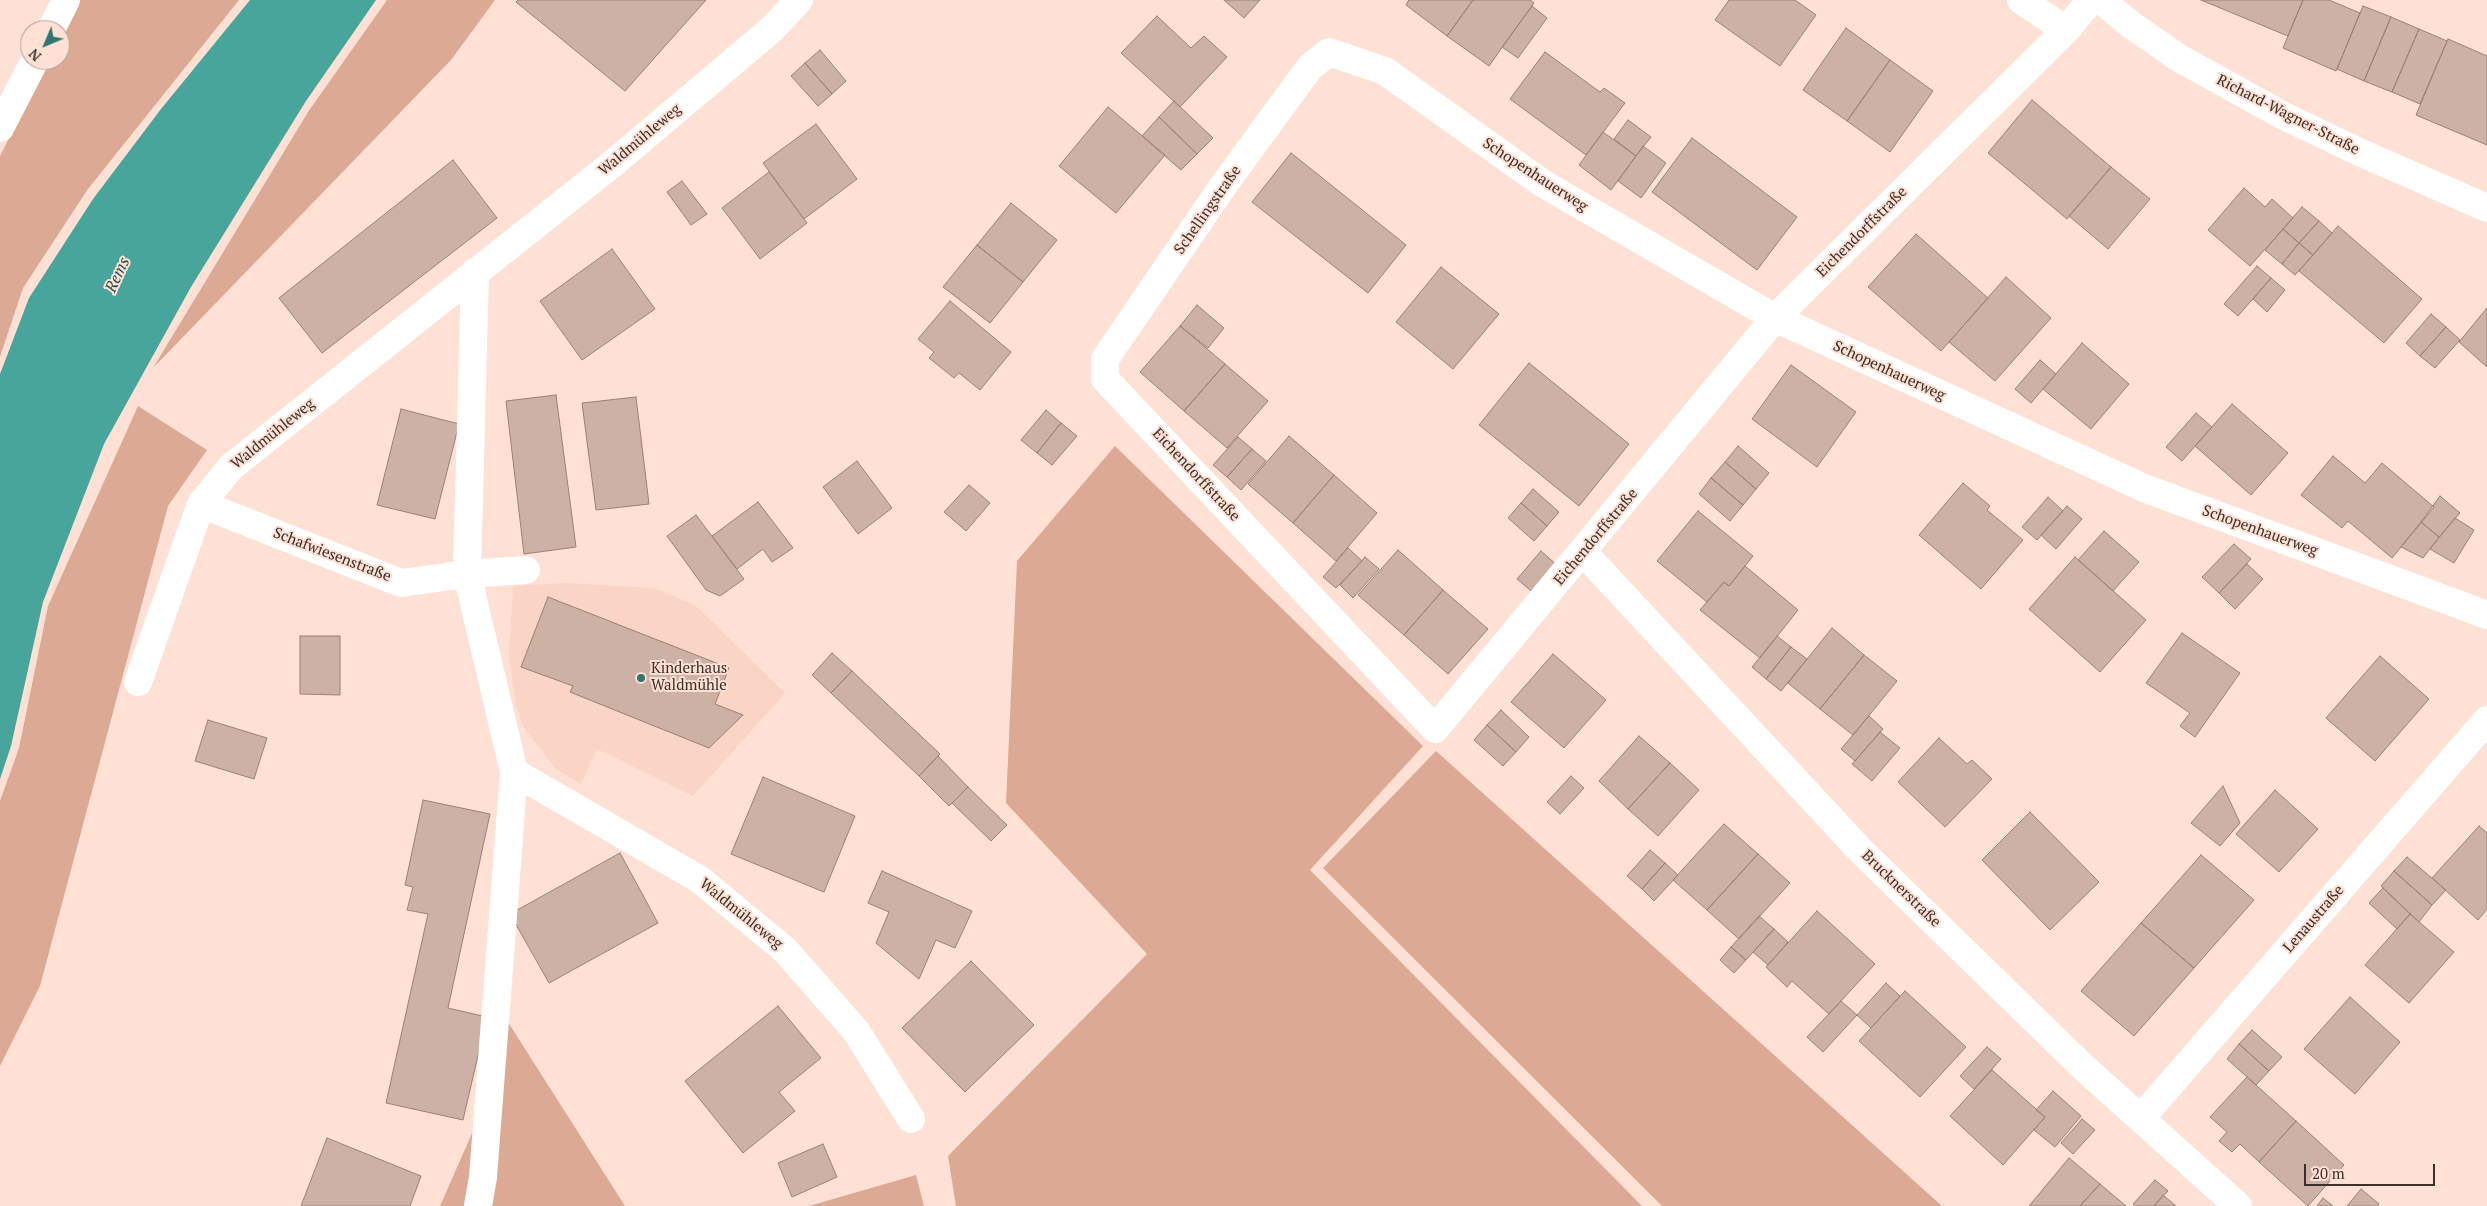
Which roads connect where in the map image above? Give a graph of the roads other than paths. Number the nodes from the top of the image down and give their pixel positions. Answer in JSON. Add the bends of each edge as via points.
{"nodes":[{"id":1,"x":66,"y":0,"type":"edge"},
{"id":2,"x":799,"y":0,"type":"edge"},
{"id":3,"x":2022,"y":0,"type":"edge"},
{"id":4,"x":2092,"y":0,"type":"edge"},
{"id":5,"x":2101,"y":0,"type":"edge"},
{"id":6,"x":56,"y":20,"type":"edge"},
{"id":7,"x":2066,"y":30,"type":"junction"},
{"id":8,"x":1329,"y":52,"type":"joint"},
{"id":9,"x":30,"y":70,"type":"edge"},
{"id":10,"x":0,"y":128,"type":"edge"},
{"id":11,"x":2487,"y":208,"type":"edge"},
{"id":12,"x":475,"y":272,"type":"junction"},
{"id":13,"x":1776,"y":318,"type":"junction"},
{"id":14,"x":1105,"y":379,"type":"joint"},
{"id":15,"x":201,"y":504,"type":"junction"},
{"id":16,"x":1583,"y":552,"type":"junction"},
{"id":17,"x":526,"y":570,"type":"dead end"},
{"id":18,"x":467,"y":574,"type":"junction"},
{"id":19,"x":2487,"y":615,"type":"edge"},
{"id":20,"x":138,"y":682,"type":"dead end"},
{"id":21,"x":2487,"y":720,"type":"edge"},
{"id":22,"x":514,"y":772,"type":"junction"},
{"id":23,"x":2141,"y":1118,"type":"junction"},
{"id":24,"x":911,"y":1119,"type":"dead end"},
{"id":25,"x":478,"y":1206,"type":"edge"},
{"id":26,"x":2238,"y":1206,"type":"edge"}],
"edges":[{"from":1,"to":6,"type":"street"},
{"from":2,"to":12,"type":"street","name":"Waldmühleweg","via":[[772,29],[611,165]]},
{"from":3,"to":7,"type":"street"},
{"from":4,"to":7,"type":"street","name":"Eichendorffstraße"},
{"from":5,"to":11,"type":"street","name":"Richard-Wagner-Straße","via":[[2179,58],[2282,115],[2357,152]]},
{"from":7,"to":13,"type":"street","name":"Eichendorffstraße"},
{"from":8,"to":13,"type":"street","name":"Schopenhauerweg","via":[[1385,71],[1542,183]]},
{"from":8,"to":14,"type":"street","name":"Schellingstraße","via":[[1310,67],[1223,186],[1106,360]]},
{"from":9,"to":10,"type":"street"},
{"from":12,"to":15,"type":"street","name":"Waldmühleweg","via":[[231,467]]},
{"from":12,"to":18,"type":"street"},
{"from":13,"to":16,"type":"street","name":"Eichendorffstraße"},
{"from":13,"to":19,"type":"street","name":"Schopenhauerweg","via":[[2144,488]]},
{"from":14,"to":16,"type":"street","name":"Eichendorffstraße","via":[[1435,729]]},
{"from":15,"to":18,"type":"street","name":"Schafwiesenstraße","via":[[401,582]]},
{"from":15,"to":20,"type":"street","name":"Waldmühleweg"},
{"from":16,"to":23,"type":"street","name":"Brucknerstraße","via":[[1861,851],[2082,1066]]},
{"from":17,"to":18,"type":"street","name":"Schafwiesenstraße"},
{"from":18,"to":22,"type":"street"},
{"from":21,"to":23,"type":"street","name":"Lenaustraße"},
{"from":22,"to":24,"type":"street","name":"Waldmühleweg","via":[[699,879],[785,950],[856,1030]]},
{"from":22,"to":25,"type":"street","via":[[483,1177]]},
{"from":23,"to":26,"type":"street","name":"Brucknerstraße"}]}
